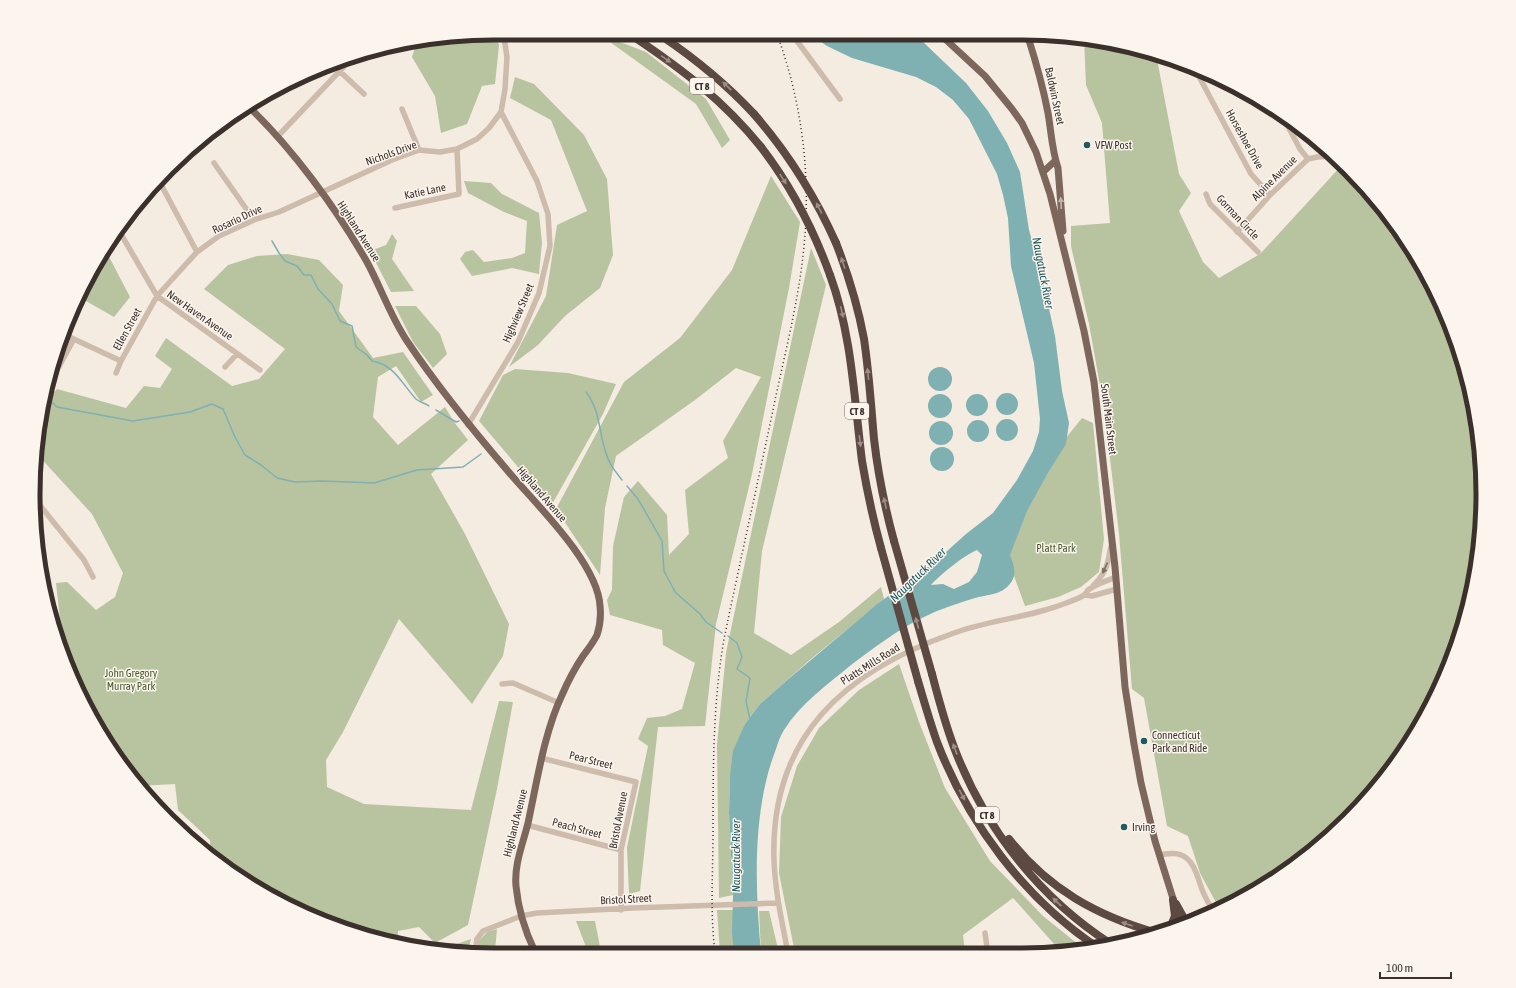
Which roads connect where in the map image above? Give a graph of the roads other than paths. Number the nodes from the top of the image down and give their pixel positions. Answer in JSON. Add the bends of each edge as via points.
{"nodes":[{"id":1,"x":504,"y":40,"type":"edge"},
{"id":2,"x":638,"y":40,"type":"edge"},
{"id":3,"x":667,"y":40,"type":"edge"},
{"id":4,"x":796,"y":40,"type":"edge"},
{"id":5,"x":946,"y":40,"type":"edge"},
{"id":6,"x":1029,"y":40,"type":"edge"},
{"id":7,"x":345,"y":65,"type":"edge"},
{"id":8,"x":337,"y":69,"type":"edge"},
{"id":9,"x":339,"y":71,"type":"junction"},
{"id":10,"x":1199,"y":76,"type":"edge"},
{"id":11,"x":364,"y":94,"type":"dead end"},
{"id":12,"x":840,"y":99,"type":"dead end"},
{"id":13,"x":402,"y":109,"type":"dead end"},
{"id":14,"x":252,"y":110,"type":"edge"},
{"id":15,"x":501,"y":112,"type":"junction"},
{"id":16,"x":1288,"y":127,"type":"edge"},
{"id":17,"x":278,"y":136,"type":"junction"},
{"id":18,"x":457,"y":149,"type":"junction"},
{"id":19,"x":419,"y":150,"type":"junction"},
{"id":20,"x":1325,"y":157,"type":"edge"},
{"id":21,"x":1308,"y":159,"type":"junction"},
{"id":22,"x":1055,"y":161,"type":"junction"},
{"id":23,"x":214,"y":163,"type":"dead end"},
{"id":24,"x":1043,"y":172,"type":"junction"},
{"id":25,"x":162,"y":186,"type":"edge"},
{"id":26,"x":321,"y":193,"type":"junction"},
{"id":27,"x":1206,"y":194,"type":"dead end"},
{"id":28,"x":1270,"y":194,"type":"junction"},
{"id":29,"x":395,"y":208,"type":"dead end"},
{"id":30,"x":254,"y":220,"type":"junction"},
{"id":31,"x":1237,"y":232,"type":"junction"},
{"id":32,"x":122,"y":235,"type":"edge"},
{"id":33,"x":1062,"y":241,"type":"junction"},
{"id":34,"x":197,"y":252,"type":"junction"},
{"id":35,"x":1258,"y":252,"type":"dead end"},
{"id":36,"x":156,"y":296,"type":"junction"},
{"id":37,"x":68,"y":337,"type":"edge"},
{"id":38,"x":74,"y":340,"type":"junction"},
{"id":39,"x":237,"y":354,"type":"junction"},
{"id":40,"x":120,"y":361,"type":"junction"},
{"id":41,"x":225,"y":367,"type":"dead end"},
{"id":42,"x":260,"y":370,"type":"dead end"},
{"id":43,"x":56,"y":371,"type":"edge"},
{"id":44,"x":116,"y":373,"type":"dead end"},
{"id":45,"x":468,"y":425,"type":"junction"},
{"id":46,"x":40,"y":506,"type":"edge"},
{"id":47,"x":1112,"y":544,"type":"junction"},
{"id":48,"x":93,"y":577,"type":"dead end"},
{"id":49,"x":1116,"y":577,"type":"junction"},
{"id":50,"x":1090,"y":589,"type":"junction"},
{"id":51,"x":1117,"y":589,"type":"junction"},
{"id":52,"x":1084,"y":595,"type":"junction"},
{"id":53,"x":502,"y":684,"type":"dead end"},
{"id":54,"x":559,"y":703,"type":"junction"},
{"id":55,"x":542,"y":758,"type":"junction"},
{"id":56,"x":962,"y":768,"type":"junction"},
{"id":57,"x":636,"y":782,"type":"joint"},
{"id":58,"x":527,"y":825,"type":"junction"},
{"id":59,"x":621,"y":850,"type":"junction"},
{"id":60,"x":1159,"y":855,"type":"junction"},
{"id":61,"x":1174,"y":900,"type":"junction"},
{"id":62,"x":778,"y":904,"type":"junction"},
{"id":63,"x":1211,"y":906,"type":"edge"},
{"id":64,"x":621,"y":910,"type":"junction"},
{"id":65,"x":521,"y":916,"type":"junction"},
{"id":66,"x":1184,"y":918,"type":"edge"},
{"id":67,"x":1180,"y":919,"type":"edge"},
{"id":68,"x":1172,"y":922,"type":"edge"},
{"id":69,"x":1148,"y":930,"type":"edge"},
{"id":70,"x":985,"y":933,"type":"dead end"},
{"id":71,"x":1105,"y":940,"type":"edge"},
{"id":72,"x":1090,"y":942,"type":"edge"},
{"id":73,"x":476,"y":947,"type":"edge"},
{"id":74,"x":533,"y":948,"type":"edge"},
{"id":75,"x":787,"y":948,"type":"edge"},
{"id":76,"x":987,"y":948,"type":"edge"}],
"edges":[{"from":1,"to":15,"type":"street","name":"Nichols Drive","via":[[507,57]]},
{"from":2,"to":72,"type":"highway","number":"CT 8","one_way":true,"bridge":true,"via":[[682,70],[731,113],[761,147],[799,204],[820,247],[842,312],[872,512],[931,726],[959,790],[996,849],[1054,913]]},
{"from":56,"to":3,"type":"highway","number":"CT 8","one_way":true,"bridge":true,"via":[[950,737],[886,509],[879,476],[861,324],[836,243],[804,182],[754,114],[719,78]]},
{"from":4,"to":12,"type":"street"},
{"from":5,"to":24,"type":"main road","name":"South Main Street","via":[[976,66],[1009,104],[1022,123]]},
{"from":6,"to":22,"type":"main road","name":"Baldwin Street","via":[[1046,103]]},
{"from":7,"to":9,"type":"street"},
{"from":8,"to":9,"type":"street"},
{"from":9,"to":11,"type":"street"},
{"from":9,"to":17,"type":"street"},
{"from":10,"to":28,"type":"street","name":"Horseshoe Drive","via":[[1252,174]]},
{"from":13,"to":19,"type":"street"},
{"from":14,"to":17,"type":"main road","name":"Highland Avenue"},
{"from":15,"to":18,"type":"street","name":"Nichols Drive","via":[[477,140]]},
{"from":15,"to":45,"type":"street","name":"Highview Street","via":[[537,182],[548,214],[550,246],[539,293],[518,342]]},
{"from":16,"to":21,"type":"street"},
{"from":17,"to":26,"type":"main road","name":"Highland Avenue"},
{"from":18,"to":19,"type":"street","name":"Nichols Drive","via":[[440,152]]},
{"from":18,"to":29,"type":"street","name":"Katie Lane","via":[[459,194]]},
{"from":19,"to":26,"type":"street","name":"Nichols Drive"},
{"from":20,"to":21,"type":"street","name":"Alpine Avenue"},
{"from":21,"to":28,"type":"street","name":"Alpine Avenue"},
{"from":22,"to":24,"type":"main road"},
{"from":33,"to":22,"type":"main road","name":"Baldwin Street","one_way":true,"via":[[1059,169]]},
{"from":23,"to":30,"type":"street"},
{"from":24,"to":33,"type":"main road","name":"South Main Street"},
{"from":25,"to":34,"type":"street"},
{"from":26,"to":30,"type":"street","name":"Rosario Drive"},
{"from":26,"to":45,"type":"main road","name":"Highland Avenue","via":[[366,262],[406,340]]},
{"from":27,"to":31,"type":"street","name":"Gorman Circle","via":[[1210,204]]},
{"from":28,"to":31,"type":"street","name":"Alpine Avenue"},
{"from":30,"to":34,"type":"street","name":"Rosario Drive","via":[[219,236]]},
{"from":31,"to":35,"type":"street","name":"Gorman Circle"},
{"from":32,"to":36,"type":"street","name":"New Haven Avenue"},
{"from":33,"to":47,"type":"main road","name":"South Main Street","via":[[1094,382]]},
{"from":34,"to":36,"type":"street","name":"Rosario Drive"},
{"from":36,"to":39,"type":"street","name":"New Haven Avenue"},
{"from":36,"to":40,"type":"street","name":"Ellen Street"},
{"from":37,"to":38,"type":"street"},
{"from":38,"to":40,"type":"street"},
{"from":38,"to":43,"type":"street"},
{"from":39,"to":41,"type":"street","name":"New Haven Avenue"},
{"from":39,"to":42,"type":"street","name":"New Haven Avenue"},
{"from":40,"to":44,"type":"street","name":"Ellen Street"},
{"from":45,"to":54,"type":"main road","name":"Highland Avenue","via":[[568,541],[588,570],[599,594],[600,619],[597,635]]},
{"from":46,"to":48,"type":"street","via":[[84,560]]},
{"from":47,"to":49,"type":"main road","name":"South Main Street"},
{"from":47,"to":50,"type":"street","name":"Platts Mills Road","one_way":true,"via":[[1105,570]]},
{"from":49,"to":50,"type":"street","name":"Platts Mills Road"},
{"from":49,"to":51,"type":"main road","name":"South Main Street"},
{"from":50,"to":52,"type":"street","name":"Platts Mills Road"},
{"from":51,"to":52,"type":"street","name":"Platts Mills Road","via":[[1092,596]]},
{"from":51,"to":60,"type":"main road","name":"South Main Street","via":[[1130,721],[1141,783]]},
{"from":52,"to":62,"type":"street","name":"Platts Mills Road","via":[[1045,610],[968,628],[932,641],[879,667],[834,700],[804,738],[780,792],[774,846]]},
{"from":53,"to":54,"type":"street","via":[[513,683]]},
{"from":54,"to":55,"type":"main road","name":"Highland Avenue"},
{"from":55,"to":57,"type":"street","name":"Pear Street"},
{"from":55,"to":58,"type":"main road","name":"Highland Avenue"},
{"from":69,"to":56,"type":"highway","one_way":true,"via":[[1087,906],[1066,894],[1038,871],[1006,835]]},
{"from":71,"to":56,"type":"highway","number":"CT 8","one_way":true,"via":[[1065,910],[1025,869],[995,828]]},
{"from":57,"to":59,"type":"street","name":"Bristol Avenue"},
{"from":58,"to":59,"type":"street","name":"Peach Street"},
{"from":58,"to":65,"type":"main road","name":"Highland Avenue","via":[[516,864],[516,886]]},
{"from":59,"to":64,"type":"street","name":"Bristol Avenue"},
{"from":60,"to":61,"type":"main road","name":"South Main Street"},
{"from":60,"to":63,"type":"street","via":[[1177,853],[1186,857]]},
{"from":61,"to":66,"type":"highway"},
{"from":61,"to":67,"type":"main road","name":"South Main Street"},
{"from":61,"to":68,"type":"highway","via":[[1175,916]]},
{"from":62,"to":64,"type":"street","name":"Bristol Street"},
{"from":62,"to":75,"type":"street","name":"Platts Mills Road"},
{"from":64,"to":65,"type":"street","name":"Bristol Street","via":[[537,913]]},
{"from":65,"to":73,"type":"street","name":"Bristol Street","via":[[489,928],[479,935]]},
{"from":65,"to":74,"type":"main road","name":"Highland Avenue"},
{"from":70,"to":76,"type":"street"}]}
